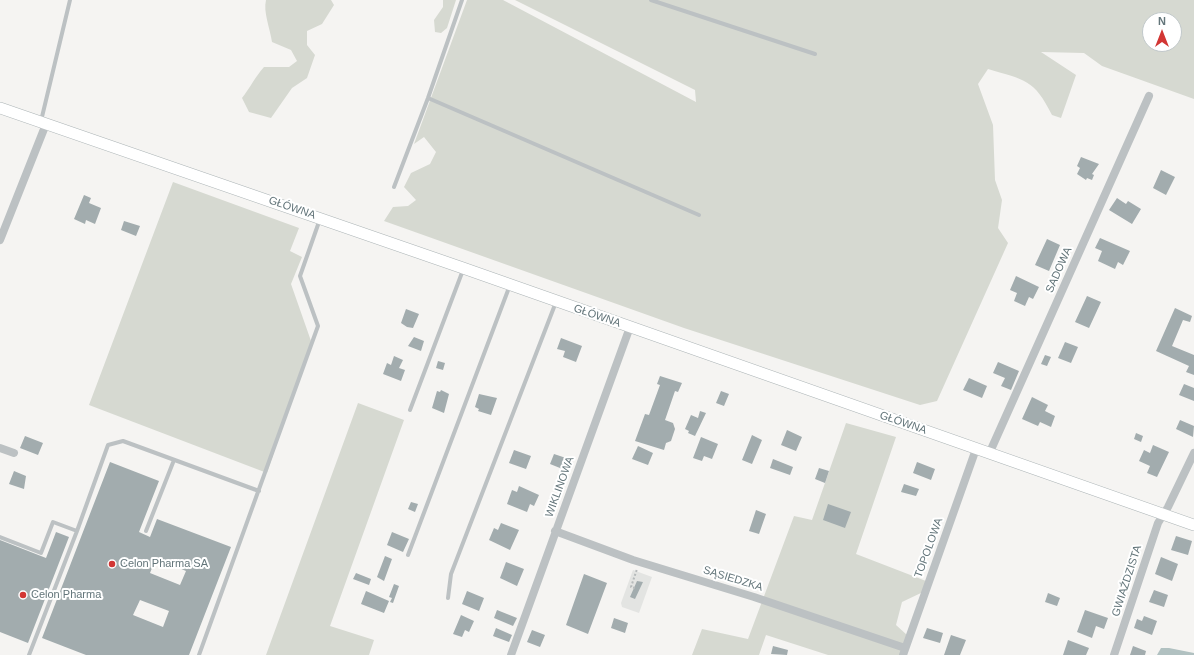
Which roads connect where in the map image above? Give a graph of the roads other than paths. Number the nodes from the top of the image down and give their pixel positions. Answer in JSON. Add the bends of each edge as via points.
{"nodes":[{"id":1,"x":70,"y":0,"type":"edge"},
{"id":2,"x":462,"y":0,"type":"edge"},
{"id":3,"x":651,"y":0,"type":"edge"},
{"id":4,"x":815,"y":54,"type":"dead end"},
{"id":5,"x":1149,"y":96,"type":"dead end"},
{"id":6,"x":428,"y":98,"type":"junction"},
{"id":7,"x":0,"y":108,"type":"edge"},
{"id":8,"x":44,"y":123,"type":"junction"},
{"id":9,"x":394,"y":187,"type":"dead end"},
{"id":10,"x":699,"y":214,"type":"dead end"},
{"id":11,"x":320,"y":218,"type":"junction"},
{"id":12,"x":0,"y":240,"type":"edge"},
{"id":13,"x":463,"y":268,"type":"junction"},
{"id":14,"x":510,"y":285,"type":"junction"},
{"id":15,"x":556,"y":302,"type":"junction"},
{"id":16,"x":630,"y":327,"type":"junction"},
{"id":17,"x":410,"y":410,"type":"dead end"},
{"id":18,"x":0,"y":448,"type":"edge"},
{"id":19,"x":976,"y":449,"type":"junction"},
{"id":20,"x":14,"y":452,"type":"dead end"},
{"id":21,"x":1194,"y":453,"type":"edge"},
{"id":22,"x":989,"y":454,"type":"junction"},
{"id":23,"x":174,"y":460,"type":"junction"},
{"id":24,"x":259,"y":491,"type":"junction"},
{"id":25,"x":1163,"y":514,"type":"junction"},
{"id":26,"x":1194,"y":525,"type":"edge"},
{"id":27,"x":77,"y":531,"type":"junction"},
{"id":28,"x":146,"y":532,"type":"dead end"},
{"id":29,"x":555,"y":532,"type":"junction"},
{"id":30,"x":0,"y":537,"type":"edge"},
{"id":31,"x":408,"y":555,"type":"dead end"},
{"id":32,"x":448,"y":598,"type":"dead end"},
{"id":33,"x":904,"y":651,"type":"edge"},
{"id":34,"x":28,"y":655,"type":"edge"},
{"id":35,"x":199,"y":655,"type":"edge"},
{"id":36,"x":511,"y":655,"type":"edge"},
{"id":37,"x":1114,"y":655,"type":"edge"}],
"edges":[{"from":1,"to":8,"type":"lane"},
{"from":2,"to":6,"type":"lane"},
{"from":3,"to":4,"type":"lane"},
{"from":5,"to":22,"type":"street","name":"SADOWA"},
{"from":6,"to":9,"type":"lane"},
{"from":6,"to":10,"type":"lane"},
{"from":7,"to":8,"type":"main road","name":"GŁÓWNA"},
{"from":8,"to":11,"type":"main road","name":"GŁÓWNA"},
{"from":8,"to":12,"type":"street"},
{"from":11,"to":13,"type":"main road","name":"GŁÓWNA"},
{"from":11,"to":24,"type":"lane","via":[[300,276],[318,326]]},
{"from":13,"to":14,"type":"main road","name":"GŁÓWNA"},
{"from":13,"to":17,"type":"lane"},
{"from":14,"to":15,"type":"main road","name":"GŁÓWNA"},
{"from":14,"to":31,"type":"lane"},
{"from":15,"to":16,"type":"main road","name":"GŁÓWNA"},
{"from":15,"to":32,"type":"lane","via":[[450,574]]},
{"from":16,"to":19,"type":"main road","name":"GŁÓWNA"},
{"from":16,"to":29,"type":"street","name":"WIKLINOWA"},
{"from":18,"to":20,"type":"street"},
{"from":19,"to":22,"type":"main road","name":"GŁÓWNA"},
{"from":19,"to":33,"type":"street","name":"TOPOLOWA"},
{"from":21,"to":25,"type":"street","name":"GWIAŹDZISTA"},
{"from":22,"to":25,"type":"main road","name":"GŁÓWNA"},
{"from":23,"to":24,"type":"lane"},
{"from":23,"to":27,"type":"lane","via":[[122,441],[108,445]]},
{"from":23,"to":28,"type":"lane"},
{"from":24,"to":35,"type":"lane"},
{"from":25,"to":26,"type":"main road","name":"GŁÓWNA"},
{"from":25,"to":37,"type":"street","name":"GWIAŹDZISTA"},
{"from":27,"to":30,"type":"lane","via":[[53,522],[41,553]]},
{"from":27,"to":34,"type":"lane"},
{"from":29,"to":33,"type":"street","name":"SĄSIEDZKA","via":[[633,560],[754,597]]},
{"from":29,"to":36,"type":"street","name":"WIKLINOWA"}]}
